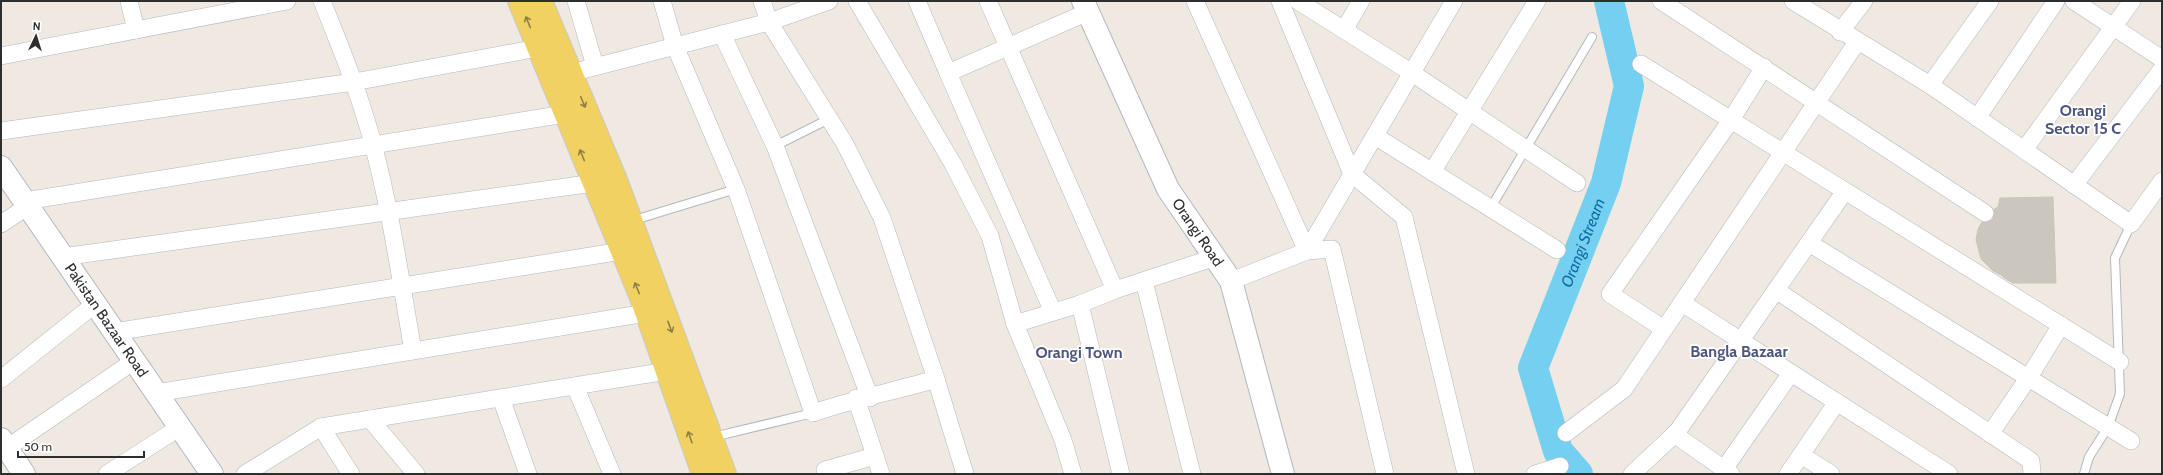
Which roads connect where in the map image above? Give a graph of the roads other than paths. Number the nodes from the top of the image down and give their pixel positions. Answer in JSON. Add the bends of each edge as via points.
{"nodes":[{"id":1,"x":129,"y":1,"type":"edge"},
{"id":2,"x":288,"y":1,"type":"edge"},
{"id":3,"x":322,"y":1,"type":"edge"},
{"id":4,"x":519,"y":1,"type":"edge"},
{"id":5,"x":541,"y":1,"type":"edge"},
{"id":6,"x":576,"y":1,"type":"edge"},
{"id":7,"x":662,"y":1,"type":"edge"},
{"id":8,"x":762,"y":1,"type":"edge"},
{"id":9,"x":828,"y":1,"type":"edge"},
{"id":10,"x":857,"y":1,"type":"edge"},
{"id":11,"x":917,"y":1,"type":"edge"},
{"id":12,"x":988,"y":1,"type":"edge"},
{"id":13,"x":1195,"y":1,"type":"edge"},
{"id":14,"x":1280,"y":1,"type":"edge"},
{"id":15,"x":1298,"y":1,"type":"edge"},
{"id":16,"x":1361,"y":1,"type":"edge"},
{"id":17,"x":1454,"y":1,"type":"edge"},
{"id":18,"x":1536,"y":1,"type":"edge"},
{"id":19,"x":1661,"y":1,"type":"edge"},
{"id":20,"x":1793,"y":1,"type":"edge"},
{"id":21,"x":1864,"y":1,"type":"edge"},
{"id":22,"x":1990,"y":1,"type":"edge"},
{"id":23,"x":2056,"y":1,"type":"edge"},
{"id":24,"x":2074,"y":1,"type":"edge"},
{"id":25,"x":2132,"y":1,"type":"edge"},
{"id":26,"x":1086,"y":6,"type":"edge"},
{"id":27,"x":769,"y":22,"type":"junction"},
{"id":28,"x":2112,"y":27,"type":"junction"},
{"id":29,"x":136,"y":30,"type":"junction"},
{"id":30,"x":1344,"y":30,"type":"junction"},
{"id":31,"x":1840,"y":32,"type":"junction"},
{"id":32,"x":722,"y":34,"type":"junction"},
{"id":33,"x":1592,"y":37,"type":"dead end"},
{"id":34,"x":1857,"y":42,"type":"junction"},
{"id":35,"x":675,"y":46,"type":"junction"},
{"id":36,"x":1008,"y":47,"type":"junction"},
{"id":37,"x":538,"y":48,"type":"junction"},
{"id":38,"x":1,"y":56,"type":"edge"},
{"id":39,"x":2162,"y":59,"type":"edge"},
{"id":40,"x":1641,"y":64,"type":"dead end"},
{"id":41,"x":595,"y":66,"type":"junction"},
{"id":42,"x":1764,"y":67,"type":"junction"},
{"id":43,"x":2162,"y":69,"type":"edge"},
{"id":44,"x":571,"y":72,"type":"junction"},
{"id":45,"x":948,"y":73,"type":"junction"},
{"id":46,"x":1412,"y":73,"type":"junction"},
{"id":47,"x":354,"y":82,"type":"junction"},
{"id":48,"x":1930,"y":85,"type":"junction"},
{"id":49,"x":1817,"y":102,"type":"junction"},
{"id":50,"x":1469,"y":111,"type":"junction"},
{"id":51,"x":565,"y":114,"type":"junction"},
{"id":52,"x":1977,"y":118,"type":"junction"},
{"id":53,"x":828,"y":119,"type":"junction"},
{"id":54,"x":1731,"y":120,"type":"junction"},
{"id":55,"x":1,"y":131,"type":"edge"},
{"id":56,"x":1375,"y":136,"type":"junction"},
{"id":57,"x":373,"y":145,"type":"junction"},
{"id":58,"x":775,"y":146,"type":"junction"},
{"id":59,"x":1526,"y":148,"type":"junction"},
{"id":60,"x":2024,"y":150,"type":"junction"},
{"id":61,"x":1783,"y":152,"type":"junction"},
{"id":62,"x":1,"y":167,"type":"edge"},
{"id":63,"x":1432,"y":172,"type":"junction"},
{"id":64,"x":1352,"y":174,"type":"junction"},
{"id":65,"x":2162,"y":181,"type":"edge"},
{"id":66,"x":1577,"y":182,"type":"dead end"},
{"id":67,"x":594,"y":183,"type":"junction"},
{"id":68,"x":2074,"y":185,"type":"junction"},
{"id":69,"x":736,"y":189,"type":"junction"},
{"id":70,"x":1845,"y":191,"type":"junction"},
{"id":71,"x":26,"y":203,"type":"junction"},
{"id":72,"x":1490,"y":209,"type":"junction"},
{"id":73,"x":388,"y":211,"type":"junction"},
{"id":74,"x":1985,"y":213,"type":"dead end"},
{"id":75,"x":631,"y":221,"type":"junction"},
{"id":76,"x":1,"y":224,"type":"edge"},
{"id":77,"x":2131,"y":224,"type":"junction"},
{"id":78,"x":1809,"y":243,"type":"junction"},
{"id":79,"x":1557,"y":250,"type":"dead end"},
{"id":80,"x":622,"y":251,"type":"junction"},
{"id":81,"x":1307,"y":251,"type":"junction"},
{"id":82,"x":62,"y":257,"type":"junction"},
{"id":83,"x":1216,"y":257,"type":"junction"},
{"id":84,"x":1144,"y":281,"type":"junction"},
{"id":85,"x":1231,"y":281,"type":"junction"},
{"id":86,"x":401,"y":286,"type":"junction"},
{"id":87,"x":1115,"y":290,"type":"junction"},
{"id":88,"x":1776,"y":290,"type":"junction"},
{"id":89,"x":1682,"y":303,"type":"junction"},
{"id":90,"x":95,"y":304,"type":"junction"},
{"id":91,"x":1080,"y":304,"type":"junction"},
{"id":92,"x":1053,"y":312,"type":"junction"},
{"id":93,"x":646,"y":313,"type":"junction"},
{"id":94,"x":1016,"y":324,"type":"junction"},
{"id":95,"x":2061,"y":325,"type":"junction"},
{"id":96,"x":1664,"y":329,"type":"junction"},
{"id":97,"x":114,"y":332,"type":"junction"},
{"id":98,"x":1740,"y":340,"type":"junction"},
{"id":99,"x":413,"y":351,"type":"junction"},
{"id":100,"x":134,"y":361,"type":"junction"},
{"id":101,"x":2120,"y":362,"type":"junction"},
{"id":102,"x":667,"y":371,"type":"junction"},
{"id":103,"x":1791,"y":373,"type":"junction"},
{"id":104,"x":2029,"y":377,"type":"junction"},
{"id":105,"x":1,"y":379,"type":"edge"},
{"id":106,"x":936,"y":379,"type":"junction"},
{"id":107,"x":575,"y":386,"type":"junction"},
{"id":108,"x":156,"y":393,"type":"junction"},
{"id":109,"x":501,"y":398,"type":"junction"},
{"id":110,"x":863,"y":398,"type":"junction"},
{"id":111,"x":1837,"y":402,"type":"junction"},
{"id":112,"x":813,"y":413,"type":"junction"},
{"id":113,"x":370,"y":419,"type":"junction"},
{"id":114,"x":180,"y":427,"type":"junction"},
{"id":115,"x":321,"y":427,"type":"junction"},
{"id":116,"x":2108,"y":427,"type":"junction"},
{"id":117,"x":1566,"y":433,"type":"dead end"},
{"id":118,"x":1674,"y":434,"type":"junction"},
{"id":119,"x":1990,"y":434,"type":"junction"},
{"id":120,"x":711,"y":437,"type":"junction"},
{"id":121,"x":2131,"y":441,"type":"dead end"},
{"id":122,"x":4,"y":443,"type":"edge"},
{"id":123,"x":1802,"y":455,"type":"junction"},
{"id":124,"x":875,"y":456,"type":"junction"},
{"id":125,"x":1560,"y":466,"type":"dead end"},
{"id":126,"x":1724,"y":472,"type":"edge"},
{"id":127,"x":24,"y":474,"type":"edge"},
{"id":128,"x":107,"y":474,"type":"edge"},
{"id":129,"x":212,"y":474,"type":"edge"},
{"id":130,"x":245,"y":474,"type":"edge"},
{"id":131,"x":351,"y":474,"type":"edge"},
{"id":132,"x":416,"y":474,"type":"edge"},
{"id":133,"x":528,"y":474,"type":"edge"},
{"id":134,"x":612,"y":474,"type":"edge"},
{"id":135,"x":703,"y":474,"type":"edge"},
{"id":136,"x":725,"y":474,"type":"edge"},
{"id":137,"x":826,"y":474,"type":"edge"},
{"id":138,"x":881,"y":474,"type":"edge"},
{"id":139,"x":964,"y":474,"type":"edge"},
{"id":140,"x":1073,"y":474,"type":"edge"},
{"id":141,"x":1121,"y":474,"type":"edge"},
{"id":142,"x":1192,"y":474,"type":"edge"},
{"id":143,"x":1283,"y":474,"type":"edge"},
{"id":144,"x":1385,"y":474,"type":"edge"},
{"id":145,"x":1466,"y":474,"type":"edge"},
{"id":146,"x":1535,"y":474,"type":"edge"},
{"id":147,"x":1632,"y":474,"type":"edge"},
{"id":148,"x":1788,"y":474,"type":"edge"},
{"id":149,"x":1831,"y":474,"type":"edge"},
{"id":150,"x":1949,"y":474,"type":"edge"},
{"id":151,"x":2032,"y":474,"type":"edge"},
{"id":152,"x":2084,"y":474,"type":"edge"}],
"edges":[{"from":1,"to":29,"type":"street"},
{"from":2,"to":29,"type":"street"},
{"from":3,"to":47,"type":"street"},
{"from":37,"to":4,"type":"main road","one_way":true},
{"from":5,"to":44,"type":"main road"},
{"from":6,"to":41,"type":"street"},
{"from":7,"to":35,"type":"street"},
{"from":8,"to":27,"type":"street"},
{"from":9,"to":27,"type":"street"},
{"from":10,"to":94,"type":"street","via":[[953,164],[990,236]]},
{"from":11,"to":45,"type":"street"},
{"from":12,"to":36,"type":"street"},
{"from":13,"to":81,"type":"street"},
{"from":14,"to":64,"type":"street"},
{"from":15,"to":30,"type":"street"},
{"from":16,"to":30,"type":"street"},
{"from":17,"to":46,"type":"street"},
{"from":18,"to":50,"type":"street"},
{"from":19,"to":42,"type":"street"},
{"from":20,"to":31,"type":"street"},
{"from":21,"to":31,"type":"street"},
{"from":22,"to":48,"type":"street"},
{"from":23,"to":52,"type":"street"},
{"from":24,"to":28,"type":"street"},
{"from":25,"to":28,"type":"street"},
{"from":26,"to":36,"type":"street"},
{"from":26,"to":83,"type":"street","name":"Orangi Road","via":[[1168,189]]},
{"from":27,"to":32,"type":"street"},
{"from":27,"to":53,"type":"street"},
{"from":28,"to":39,"type":"street"},
{"from":28,"to":60,"type":"street"},
{"from":29,"to":38,"type":"street"},
{"from":30,"to":46,"type":"street"},
{"from":31,"to":34,"type":"street"},
{"from":32,"to":35,"type":"street"},
{"from":32,"to":58,"type":"street"},
{"from":33,"to":59,"type":"lane"},
{"from":34,"to":48,"type":"street"},
{"from":34,"to":49,"type":"street"},
{"from":35,"to":41,"type":"street"},
{"from":35,"to":69,"type":"street"},
{"from":36,"to":45,"type":"street"},
{"from":36,"to":87,"type":"street"},
{"from":37,"to":47,"type":"street"},
{"from":37,"to":51,"type":"main road"},
{"from":40,"to":54,"type":"street"},
{"from":41,"to":44,"type":"street"},
{"from":42,"to":49,"type":"street"},
{"from":42,"to":54,"type":"street"},
{"from":43,"to":68,"type":"street"},
{"from":44,"to":75,"type":"main road","one_way":true},
{"from":45,"to":92,"type":"street"},
{"from":46,"to":50,"type":"street"},
{"from":46,"to":56,"type":"street"},
{"from":47,"to":55,"type":"street"},
{"from":47,"to":57,"type":"street"},
{"from":48,"to":52,"type":"street"},
{"from":49,"to":61,"type":"street"},
{"from":49,"to":74,"type":"street"},
{"from":50,"to":59,"type":"street"},
{"from":50,"to":63,"type":"street"},
{"from":51,"to":57,"type":"street"},
{"from":67,"to":51,"type":"main road","one_way":true},
{"from":52,"to":60,"type":"street"},
{"from":53,"to":58,"type":"lane"},
{"from":53,"to":106,"type":"street","via":[[845,144],[882,218]]},
{"from":54,"to":61,"type":"street"},
{"from":54,"to":96,"type":"street","via":[[1610,294]]},
{"from":56,"to":63,"type":"street"},
{"from":56,"to":64,"type":"street"},
{"from":57,"to":71,"type":"street"},
{"from":57,"to":73,"type":"street"},
{"from":58,"to":110,"type":"street"},
{"from":59,"to":66,"type":"street"},
{"from":59,"to":72,"type":"lane"},
{"from":60,"to":68,"type":"street"},
{"from":61,"to":70,"type":"street"},
{"from":61,"to":89,"type":"street"},
{"from":62,"to":71,"type":"street","name":"Pakistan Bazaar Road"},
{"from":63,"to":72,"type":"street"},
{"from":64,"to":81,"type":"street"},
{"from":64,"to":145,"type":"street","via":[[1404,217]]},
{"from":65,"to":77,"type":"street"},
{"from":67,"to":73,"type":"street"},
{"from":67,"to":80,"type":"main road"},
{"from":68,"to":77,"type":"street"},
{"from":69,"to":75,"type":"lane"},
{"from":69,"to":112,"type":"street"},
{"from":70,"to":78,"type":"street"},
{"from":70,"to":95,"type":"street"},
{"from":71,"to":76,"type":"street"},
{"from":71,"to":82,"type":"street","name":"Pakistan Bazaar Road"},
{"from":72,"to":79,"type":"street"},
{"from":73,"to":82,"type":"street"},
{"from":73,"to":86,"type":"street"},
{"from":75,"to":120,"type":"main road","one_way":true},
{"from":77,"to":101,"type":"lane","via":[[2115,258]]},
{"from":78,"to":88,"type":"street"},
{"from":78,"to":104,"type":"street"},
{"from":80,"to":86,"type":"street"},
{"from":93,"to":80,"type":"main road","one_way":true},
{"from":81,"to":85,"type":"street"},
{"from":81,"to":144,"type":"street","via":[[1332,249]]},
{"from":82,"to":90,"type":"street","name":"Pakistan Bazaar Road"},
{"from":83,"to":84,"type":"street"},
{"from":83,"to":85,"type":"street","name":"Orangi Road"},
{"from":84,"to":87,"type":"street"},
{"from":84,"to":142,"type":"street"},
{"from":85,"to":143,"type":"street","name":"Orangi Road"},
{"from":86,"to":97,"type":"street"},
{"from":86,"to":99,"type":"street"},
{"from":87,"to":91,"type":"street"},
{"from":88,"to":98,"type":"street"},
{"from":88,"to":119,"type":"street"},
{"from":89,"to":96,"type":"street"},
{"from":89,"to":98,"type":"street"},
{"from":90,"to":97,"type":"street","name":"Pakistan Bazaar Road"},
{"from":90,"to":105,"type":"street"},
{"from":91,"to":92,"type":"street"},
{"from":91,"to":141,"type":"street"},
{"from":92,"to":94,"type":"street"},
{"from":93,"to":99,"type":"street"},
{"from":93,"to":102,"type":"main road"},
{"from":94,"to":140,"type":"street","via":[[1063,440]]},
{"from":95,"to":101,"type":"street"},
{"from":95,"to":104,"type":"street"},
{"from":96,"to":117,"type":"street","via":[[1624,389]]},
{"from":97,"to":100,"type":"street","name":"Pakistan Bazaar Road"},
{"from":98,"to":103,"type":"street"},
{"from":98,"to":118,"type":"street"},
{"from":99,"to":108,"type":"street"},
{"from":100,"to":108,"type":"street","name":"Pakistan Bazaar Road"},
{"from":100,"to":122,"type":"street"},
{"from":101,"to":116,"type":"lane","via":[[2120,394]]},
{"from":102,"to":107,"type":"street"},
{"from":135,"to":102,"type":"main road","one_way":true},
{"from":103,"to":111,"type":"street"},
{"from":103,"to":126,"type":"street"},
{"from":104,"to":116,"type":"street"},
{"from":104,"to":119,"type":"street"},
{"from":106,"to":110,"type":"street"},
{"from":106,"to":139,"type":"street"},
{"from":107,"to":109,"type":"street"},
{"from":107,"to":134,"type":"street"},
{"from":108,"to":114,"type":"street","name":"Pakistan Bazaar Road"},
{"from":109,"to":113,"type":"street"},
{"from":109,"to":133,"type":"street"},
{"from":110,"to":112,"type":"street"},
{"from":110,"to":124,"type":"street"},
{"from":111,"to":123,"type":"street"},
{"from":111,"to":150,"type":"street"},
{"from":112,"to":120,"type":"lane"},
{"from":113,"to":115,"type":"street"},
{"from":113,"to":132,"type":"street"},
{"from":114,"to":128,"type":"street"},
{"from":114,"to":129,"type":"street","name":"Pakistan Bazaar Road"},
{"from":115,"to":130,"type":"street"},
{"from":115,"to":131,"type":"street"},
{"from":116,"to":121,"type":"street"},
{"from":116,"to":152,"type":"lane","via":[[2088,457]]},
{"from":118,"to":126,"type":"street"},
{"from":118,"to":147,"type":"street"},
{"from":119,"to":151,"type":"street","via":[[2031,461]]},
{"from":120,"to":136,"type":"main road"},
{"from":122,"to":127,"type":"street"},
{"from":123,"to":148,"type":"street"},
{"from":123,"to":149,"type":"street"},
{"from":124,"to":137,"type":"street","via":[[825,470]]},
{"from":124,"to":138,"type":"street"},
{"from":125,"to":146,"type":"street"}]}
